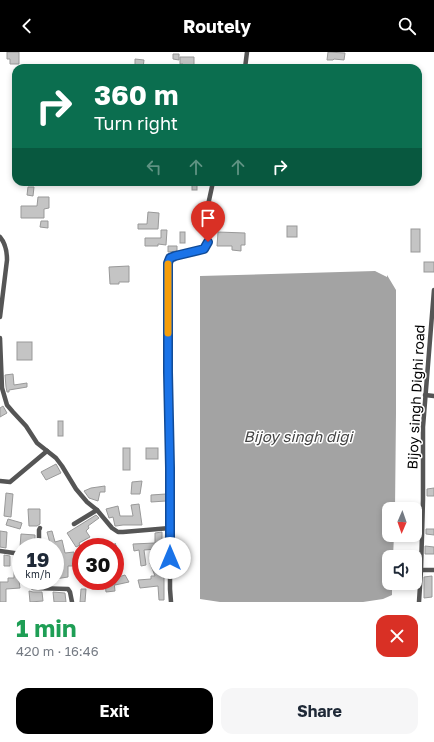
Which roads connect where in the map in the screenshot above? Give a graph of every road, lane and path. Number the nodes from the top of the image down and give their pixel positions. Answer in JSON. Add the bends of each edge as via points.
{"nodes":[{"id":1,"x":247,"y":52,"type":"edge"},
{"id":2,"x":246,"y":64,"type":"edge"},
{"id":3,"x":211,"y":186,"type":"edge"},
{"id":4,"x":0,"y":237,"type":"edge"},
{"id":5,"x":434,"y":290,"type":"edge"},
{"id":6,"x":0,"y":317,"type":"edge"},
{"id":7,"x":0,"y":338,"type":"edge"},
{"id":8,"x":425,"y":395,"type":"junction"},
{"id":9,"x":434,"y":396,"type":"edge"},
{"id":10,"x":47,"y":451,"type":"junction"},
{"id":11,"x":0,"y":481,"type":"edge"},
{"id":12,"x":97,"y":510,"type":"junction"},
{"id":13,"x":74,"y":524,"type":"dead end"},
{"id":14,"x":40,"y":528,"type":"dead end"},
{"id":15,"x":170,"y":528,"type":"junction"},
{"id":16,"x":38,"y":538,"type":"edge"},
{"id":17,"x":422,"y":550,"type":"edge"},
{"id":18,"x":0,"y":551,"type":"edge"},
{"id":19,"x":12,"y":553,"type":"edge"},
{"id":20,"x":422,"y":570,"type":"edge"},
{"id":21,"x":434,"y":570,"type":"edge"},
{"id":22,"x":64,"y":589,"type":"edge"},
{"id":23,"x":420,"y":590,"type":"edge"},
{"id":24,"x":72,"y":602,"type":"edge"},
{"id":25,"x":171,"y":602,"type":"edge"},
{"id":26,"x":419,"y":602,"type":"edge"}],
"edges":[{"from":1,"to":2,"type":"street"},
{"from":3,"to":15,"type":"street","via":[[206,246],[204,249],[170,258],[168,263]]},
{"from":4,"to":6,"type":"street","via":[[7,251]]},
{"from":5,"to":8,"type":"street","name":"Bijoy singh Dighi road"},
{"from":7,"to":10,"type":"street","via":[[2,388],[7,405]]},
{"from":8,"to":9,"type":"street"},
{"from":8,"to":17,"type":"street","name":"Bijoy singh Dighi road"},
{"from":10,"to":11,"type":"street","via":[[10,482]]},
{"from":10,"to":12,"type":"street","via":[[56,458],[86,502]]},
{"from":12,"to":13,"type":"street"},
{"from":12,"to":15,"type":"street","via":[[118,532]]},
{"from":14,"to":16,"type":"street"},
{"from":15,"to":25,"type":"street"},
{"from":18,"to":19,"type":"street"},
{"from":20,"to":21,"type":"street"},
{"from":22,"to":24,"type":"street","via":[[70,592]]},
{"from":23,"to":26,"type":"street","name":"Bijoy singh Dighi road"}]}
